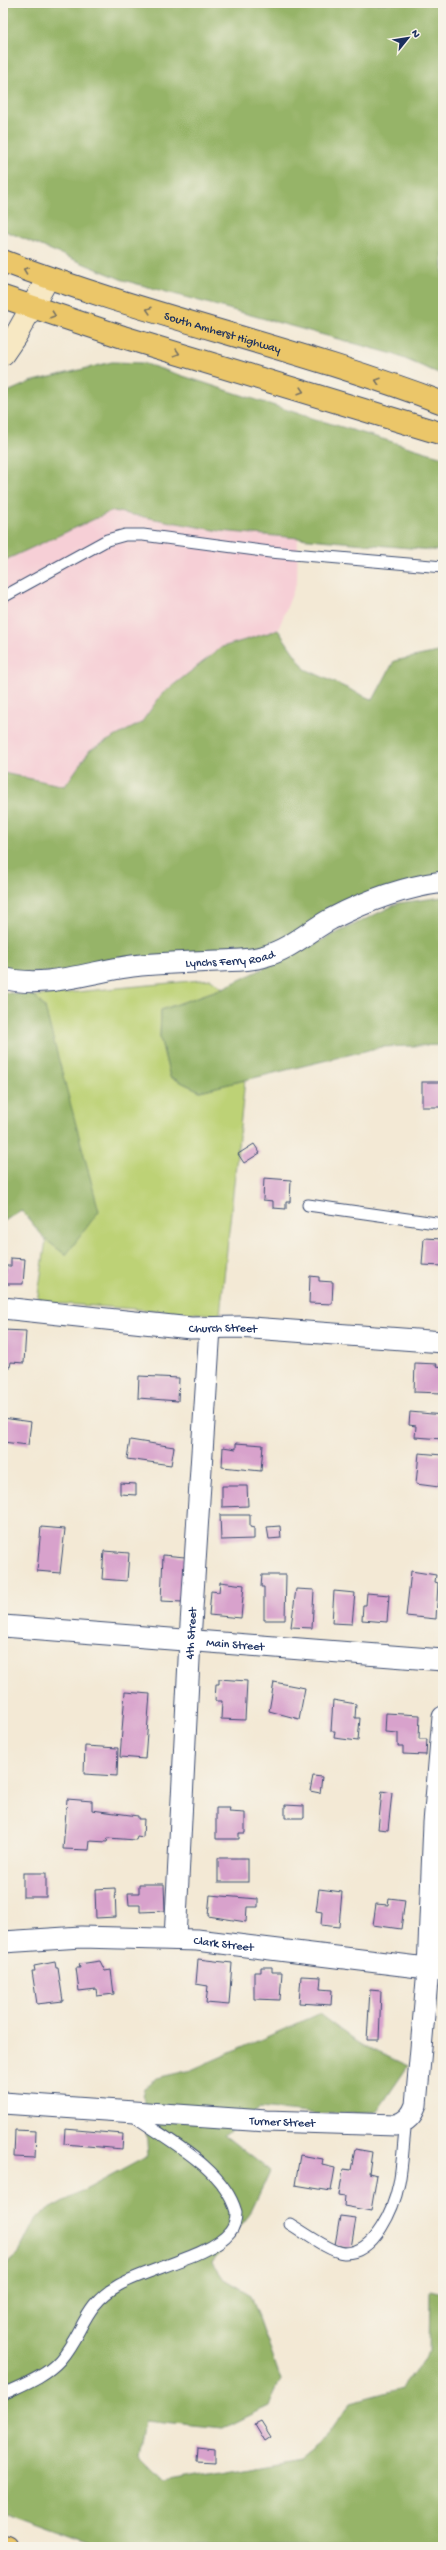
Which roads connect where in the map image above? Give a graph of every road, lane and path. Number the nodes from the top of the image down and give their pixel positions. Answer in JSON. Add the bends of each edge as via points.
{"nodes":[{"id":1,"x":3,"y":261,"type":"edge"},
{"id":2,"x":48,"y":278,"type":"junction"},
{"id":3,"x":3,"y":296,"type":"edge"},
{"id":4,"x":32,"y":308,"type":"junction"},
{"id":5,"x":3,"y":354,"type":"edge"},
{"id":6,"x":443,"y":403,"type":"edge"},
{"id":7,"x":443,"y":434,"type":"edge"},
{"id":8,"x":443,"y":567,"type":"edge"},
{"id":9,"x":3,"y":597,"type":"edge"},
{"id":10,"x":443,"y":882,"type":"edge"},
{"id":11,"x":3,"y":978,"type":"edge"},
{"id":12,"x":308,"y":1205,"type":"dead end"},
{"id":13,"x":443,"y":1224,"type":"edge"},
{"id":14,"x":3,"y":1308,"type":"edge"},
{"id":15,"x":210,"y":1328,"type":"junction"},
{"id":16,"x":443,"y":1342,"type":"edge"},
{"id":17,"x":3,"y":1626,"type":"edge"},
{"id":18,"x":190,"y":1640,"type":"junction"},
{"id":19,"x":443,"y":1660,"type":"edge"},
{"id":20,"x":443,"y":1717,"type":"edge"},
{"id":21,"x":175,"y":1939,"type":"junction"},
{"id":22,"x":3,"y":1942,"type":"edge"},
{"id":23,"x":436,"y":1969,"type":"edge"},
{"id":24,"x":3,"y":2103,"type":"edge"},
{"id":25,"x":127,"y":2112,"type":"junction"},
{"id":26,"x":406,"y":2122,"type":"junction"},
{"id":27,"x":290,"y":2224,"type":"dead end"},
{"id":28,"x":3,"y":2394,"type":"edge"}],
"edges":[{"from":2,"to":1,"type":"main road","name":"South Amherst Highway","one_way":true},
{"from":2,"to":4,"type":"street"},
{"from":6,"to":2,"type":"main road","name":"South Amherst Highway","one_way":true},
{"from":3,"to":4,"type":"main road"},
{"from":4,"to":5,"type":"street"},
{"from":4,"to":7,"type":"main road","one_way":true},
{"from":8,"to":9,"type":"lane","via":[[270,552],[125,535],[107,540]]},
{"from":10,"to":11,"type":"street","name":"Lynchs Ferry Road","via":[[416,886],[366,902],[286,948],[243,961],[142,965],[58,980],[31,982]]},
{"from":12,"to":13,"type":"lane"},
{"from":14,"to":15,"type":"street","name":"Church Street"},
{"from":15,"to":16,"type":"street","name":"Church Street","via":[[239,1327]]},
{"from":15,"to":18,"type":"street","name":"4th Street"},
{"from":17,"to":18,"type":"street","name":"Main Street"},
{"from":18,"to":19,"type":"street","name":"Main Street"},
{"from":18,"to":21,"type":"street","name":"4th Street"},
{"from":20,"to":23,"type":"street","via":[[434,1823]]},
{"from":21,"to":22,"type":"street","name":"Clark Street","via":[[81,1937]]},
{"from":21,"to":23,"type":"street","name":"Clark Street"},
{"from":23,"to":26,"type":"street","via":[[416,2105]]},
{"from":24,"to":25,"type":"street","name":"Turner Street"},
{"from":25,"to":26,"type":"street","name":"Turner Street","via":[[266,2121],[396,2125]]},
{"from":25,"to":28,"type":"lane","via":[[224,2185],[234,2203],[234,2226],[224,2238],[205,2250],[136,2275],[112,2289],[98,2300],[84,2318],[70,2348],[59,2361],[45,2372]]},
{"from":26,"to":27,"type":"lane","via":[[399,2183],[394,2201],[385,2220],[363,2246],[353,2252],[342,2253]]}]}
